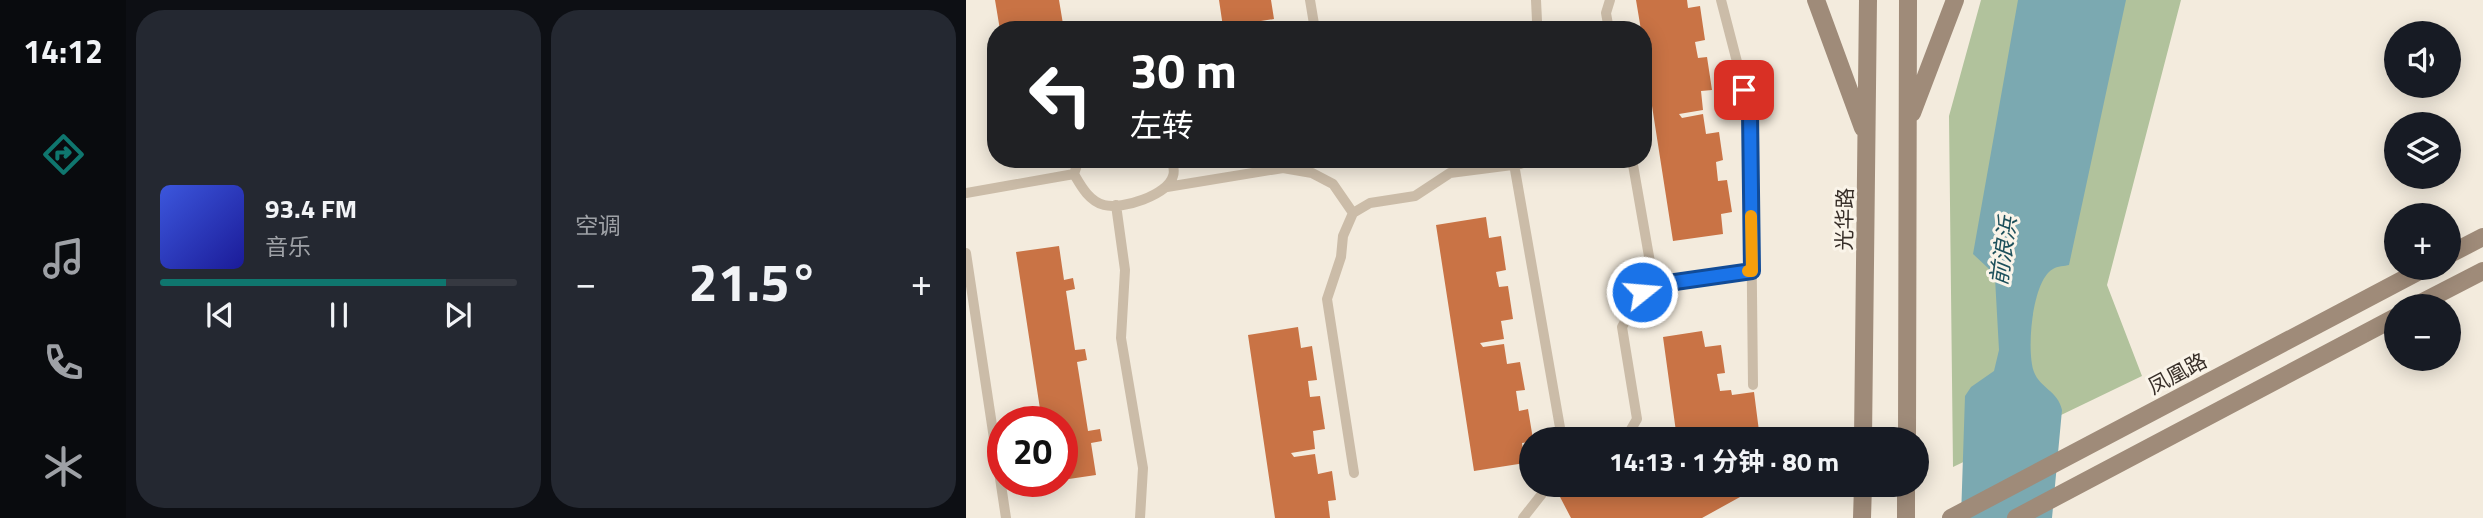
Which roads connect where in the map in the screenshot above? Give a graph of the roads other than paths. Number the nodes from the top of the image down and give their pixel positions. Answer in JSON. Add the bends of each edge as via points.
{"nodes":[{"id":1,"x":1310,"y":0,"type":"edge"},
{"id":2,"x":1536,"y":0,"type":"edge"},
{"id":3,"x":1610,"y":0,"type":"edge"},
{"id":4,"x":1721,"y":0,"type":"edge"},
{"id":5,"x":1816,"y":0,"type":"edge"},
{"id":6,"x":1868,"y":0,"type":"edge"},
{"id":7,"x":1908,"y":0,"type":"edge"},
{"id":8,"x":1955,"y":0,"type":"edge"},
{"id":9,"x":1314,"y":21,"type":"edge"},
{"id":10,"x":1537,"y":21,"type":"edge"},
{"id":11,"x":1607,"y":21,"type":"edge"},
{"id":12,"x":1908,"y":122,"type":"junction"},
{"id":13,"x":1868,"y":140,"type":"junction"},
{"id":14,"x":1076,"y":168,"type":"edge"},
{"id":15,"x":1173,"y":168,"type":"edge"},
{"id":16,"x":1486,"y":168,"type":"edge"},
{"id":17,"x":1515,"y":168,"type":"edge"},
{"id":18,"x":1634,"y":168,"type":"edge"},
{"id":19,"x":1074,"y":174,"type":"junction"},
{"id":20,"x":1167,"y":187,"type":"junction"},
{"id":21,"x":966,"y":193,"type":"edge"},
{"id":22,"x":1116,"y":205,"type":"junction"},
{"id":23,"x":1353,"y":213,"type":"junction"},
{"id":24,"x":2483,"y":237,"type":"edge"},
{"id":25,"x":2461,"y":248,"type":"edge"},
{"id":26,"x":966,"y":253,"type":"edge"},
{"id":27,"x":1752,"y":271,"type":"junction"},
{"id":28,"x":2483,"y":271,"type":"edge"},
{"id":29,"x":2402,"y":280,"type":"edge"},
{"id":30,"x":1654,"y":285,"type":"junction"},
{"id":31,"x":2438,"y":294,"type":"edge"},
{"id":32,"x":2384,"y":323,"type":"edge"},
{"id":33,"x":1753,"y":386,"type":"dead end"},
{"id":34,"x":1560,"y":427,"type":"edge"},
{"id":35,"x":1632,"y":427,"type":"edge"},
{"id":36,"x":1863,"y":427,"type":"edge"},
{"id":37,"x":1907,"y":427,"type":"edge"},
{"id":38,"x":1354,"y":473,"type":"dead end"},
{"id":39,"x":1540,"y":497,"type":"edge"},
{"id":40,"x":1863,"y":497,"type":"edge"},
{"id":41,"x":1906,"y":497,"type":"edge"},
{"id":42,"x":1006,"y":518,"type":"edge"},
{"id":43,"x":1140,"y":518,"type":"edge"},
{"id":44,"x":1523,"y":518,"type":"edge"},
{"id":45,"x":1862,"y":518,"type":"edge"},
{"id":46,"x":1906,"y":518,"type":"edge"},
{"id":47,"x":1951,"y":518,"type":"edge"},
{"id":48,"x":2016,"y":518,"type":"edge"}],
"edges":[{"from":1,"to":9,"type":"lane"},
{"from":2,"to":10,"type":"lane"},
{"from":3,"to":11,"type":"lane"},
{"from":4,"to":27,"type":"lane","via":[[1750,112]]},
{"from":5,"to":13,"type":"main road"},
{"from":6,"to":13,"type":"main road","name":"光华路"},
{"from":7,"to":12,"type":"main road"},
{"from":8,"to":12,"type":"main road"},
{"from":12,"to":37,"type":"main road"},
{"from":13,"to":36,"type":"main road","name":"光华路"},
{"from":14,"to":19,"type":"lane"},
{"from":15,"to":20,"type":"lane"},
{"from":16,"to":23,"type":"lane","via":[[1450,173],[1415,196],[1370,203]]},
{"from":17,"to":34,"type":"lane"},
{"from":18,"to":30,"type":"lane"},
{"from":19,"to":21,"type":"lane"},
{"from":19,"to":22,"type":"lane","via":[[1085,193],[1104,205]]},
{"from":20,"to":22,"type":"lane","via":[[1148,198]]},
{"from":20,"to":23,"type":"lane","via":[[1283,168],[1312,173],[1333,184]]},
{"from":22,"to":43,"type":"lane","via":[[1125,271],[1121,338],[1143,468]]},
{"from":23,"to":38,"type":"lane","via":[[1327,299]]},
{"from":24,"to":25,"type":"main road"},
{"from":26,"to":42,"type":"lane"},
{"from":27,"to":30,"type":"lane"},
{"from":27,"to":33,"type":"lane"},
{"from":28,"to":31,"type":"main road"},
{"from":29,"to":47,"type":"main road","name":"凤凰路"},
{"from":30,"to":35,"type":"lane","via":[[1642,292],[1622,327],[1637,419]]},
{"from":32,"to":48,"type":"main road"},
{"from":39,"to":44,"type":"lane"},
{"from":40,"to":45,"type":"main road"},
{"from":41,"to":46,"type":"main road"}]}
